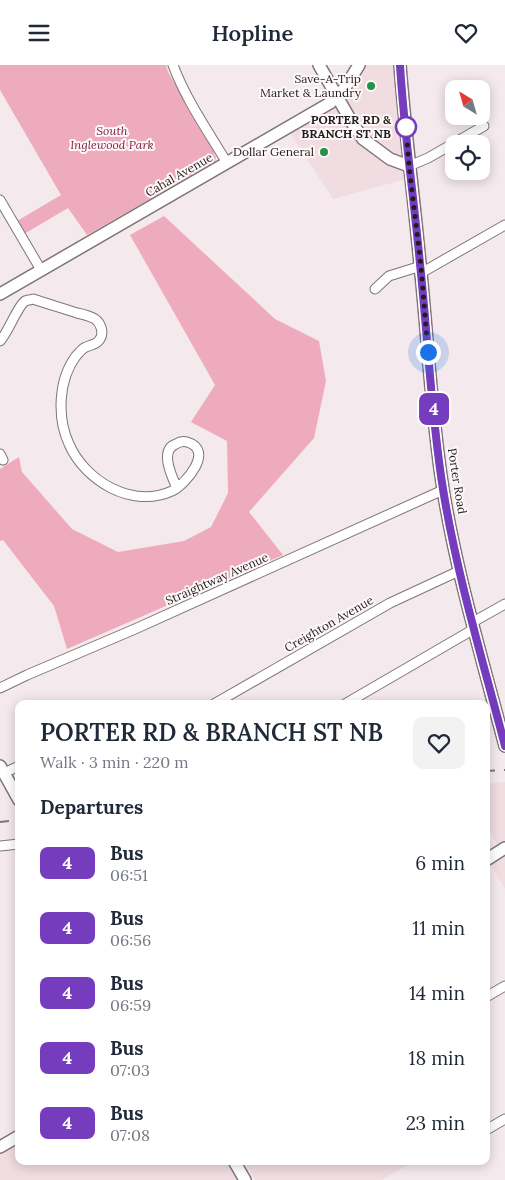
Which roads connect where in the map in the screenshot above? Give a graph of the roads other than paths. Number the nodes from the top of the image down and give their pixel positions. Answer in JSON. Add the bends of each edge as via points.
{"nodes":[{"id":1,"x":172,"y":65,"type":"edge"},
{"id":2,"x":319,"y":65,"type":"edge"},
{"id":3,"x":359,"y":65,"type":"edge"},
{"id":4,"x":400,"y":65,"type":"edge"},
{"id":5,"x":337,"y":97,"type":"junction"},
{"id":6,"x":484,"y":126,"type":"dead end"},
{"id":7,"x":227,"y":163,"type":"junction"},
{"id":8,"x":409,"y":166,"type":"junction"},
{"id":9,"x":0,"y":200,"type":"edge"},
{"id":10,"x":505,"y":225,"type":"edge"},
{"id":11,"x":41,"y":270,"type":"junction"},
{"id":12,"x":421,"y":270,"type":"junction"},
{"id":13,"x":375,"y":289,"type":"dead end"},
{"id":14,"x":0,"y":294,"type":"edge"},
{"id":15,"x":0,"y":341,"type":"edge"},
{"id":16,"x":177,"y":488,"type":"junction"},
{"id":17,"x":443,"y":490,"type":"junction"},
{"id":18,"x":459,"y":571,"type":"junction"},
{"id":19,"x":505,"y":604,"type":"edge"},
{"id":20,"x":474,"y":625,"type":"junction"},
{"id":21,"x":0,"y":688,"type":"edge"},
{"id":22,"x":221,"y":700,"type":"edge"},
{"id":23,"x":352,"y":700,"type":"edge"},
{"id":24,"x":489,"y":700,"type":"edge"},
{"id":25,"x":490,"y":704,"type":"edge"},
{"id":26,"x":505,"y":746,"type":"edge"},
{"id":27,"x":15,"y":767,"type":"edge"},
{"id":28,"x":2,"y":769,"type":"edge"},
{"id":29,"x":15,"y":793,"type":"edge"},
{"id":30,"x":15,"y":844,"type":"edge"},
{"id":31,"x":0,"y":846,"type":"edge"},
{"id":32,"x":505,"y":848,"type":"edge"},
{"id":33,"x":490,"y":857,"type":"edge"},
{"id":34,"x":505,"y":986,"type":"edge"},
{"id":35,"x":490,"y":995,"type":"edge"},
{"id":36,"x":505,"y":1119,"type":"edge"},
{"id":37,"x":490,"y":1128,"type":"edge"},
{"id":38,"x":15,"y":1138,"type":"edge"},
{"id":39,"x":0,"y":1147,"type":"edge"},
{"id":40,"x":236,"y":1165,"type":"edge"},
{"id":41,"x":245,"y":1180,"type":"edge"}],
"edges":[{"from":1,"to":7,"type":"street"},
{"from":2,"to":5,"type":"street"},
{"from":3,"to":5,"type":"street","name":"Cahal Avenue"},
{"from":4,"to":8,"type":"street","name":"Porter Road"},
{"from":5,"to":7,"type":"street","name":"Cahal Avenue"},
{"from":5,"to":8,"type":"street","via":[[363,139],[390,159]]},
{"from":6,"to":8,"type":"street"},
{"from":7,"to":11,"type":"street","name":"Cahal Avenue"},
{"from":8,"to":12,"type":"street","name":"Porter Road"},
{"from":9,"to":11,"type":"street"},
{"from":10,"to":12,"type":"street"},
{"from":11,"to":14,"type":"street","name":"Cahal Avenue"},
{"from":12,"to":13,"type":"street","via":[[389,276]]},
{"from":12,"to":17,"type":"street","name":"Porter Road"},
{"from":15,"to":16,"type":"street","via":[[26,300],[33,299],[94,318],[102,329],[102,336],[76,357],[63,389],[62,419],[72,451],[91,475],[115,490],[144,497]]},
{"from":16,"to":16,"type":"street","via":[[189,477],[198,458],[198,451],[186,442],[178,443],[168,451],[170,473]]},
{"from":17,"to":18,"type":"street","name":"Porter Road"},
{"from":17,"to":21,"type":"street","name":"Straightway Avenue"},
{"from":18,"to":20,"type":"street","name":"Porter Road"},
{"from":18,"to":22,"type":"street","name":"Creighton Avenue","via":[[390,603]]},
{"from":19,"to":20,"type":"street"},
{"from":20,"to":23,"type":"street"},
{"from":20,"to":24,"type":"street","name":"Porter Road"},
{"from":25,"to":26,"type":"street","name":"Porter Road"},
{"from":27,"to":28,"type":"street"},
{"from":28,"to":29,"type":"street"},
{"from":30,"to":31,"type":"street"},
{"from":32,"to":33,"type":"street"},
{"from":34,"to":35,"type":"street"},
{"from":36,"to":37,"type":"street"},
{"from":38,"to":39,"type":"street"},
{"from":40,"to":41,"type":"street"}]}
